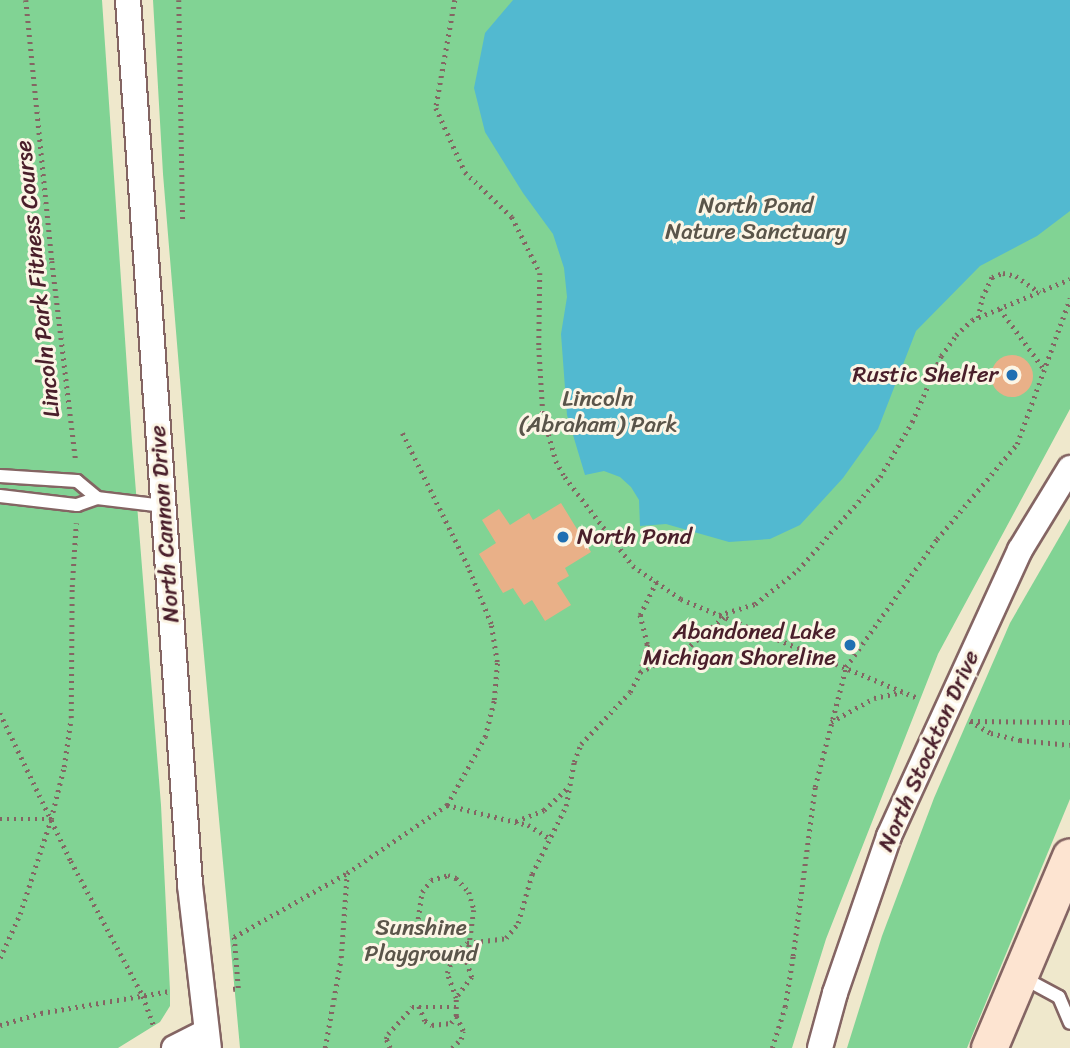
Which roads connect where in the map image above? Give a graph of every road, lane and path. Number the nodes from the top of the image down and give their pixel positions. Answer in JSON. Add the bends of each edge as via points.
{"nodes":[{"id":1,"x":26,"y":0,"type":"edge"},
{"id":2,"x":128,"y":0,"type":"edge"},
{"id":3,"x":179,"y":0,"type":"edge"},
{"id":4,"x":455,"y":0,"type":"edge"},
{"id":5,"x":183,"y":223,"type":"dead end"},
{"id":6,"x":1070,"y":279,"type":"edge"},
{"id":7,"x":1040,"y":293,"type":"junction"},
{"id":8,"x":1070,"y":298,"type":"edge"},
{"id":9,"x":1000,"y":309,"type":"junction"},
{"id":10,"x":978,"y":318,"type":"junction"},
{"id":11,"x":1044,"y":370,"type":"junction"},
{"id":12,"x":402,"y":433,"type":"dead end"},
{"id":13,"x":1070,"y":468,"type":"edge"},
{"id":14,"x":77,"y":470,"type":"dead end"},
{"id":15,"x":0,"y":476,"type":"edge"},
{"id":16,"x":0,"y":496,"type":"edge"},
{"id":17,"x":97,"y":498,"type":"junction"},
{"id":18,"x":164,"y":506,"type":"junction"},
{"id":19,"x":76,"y":522,"type":"dead end"},
{"id":20,"x":656,"y":582,"type":"junction"},
{"id":21,"x":721,"y":616,"type":"junction"},
{"id":22,"x":846,"y":667,"type":"junction"},
{"id":23,"x":640,"y":673,"type":"junction"},
{"id":24,"x":903,"y":691,"type":"junction"},
{"id":25,"x":918,"y":698,"type":"dead end"},
{"id":26,"x":0,"y":713,"type":"edge"},
{"id":27,"x":830,"y":722,"type":"junction"},
{"id":28,"x":1070,"y":722,"type":"edge"},
{"id":29,"x":1070,"y":745,"type":"edge"},
{"id":30,"x":570,"y":786,"type":"junction"},
{"id":31,"x":447,"y":805,"type":"junction"},
{"id":32,"x":0,"y":819,"type":"edge"},
{"id":33,"x":51,"y":819,"type":"junction"},
{"id":34,"x":516,"y":822,"type":"junction"},
{"id":35,"x":550,"y":838,"type":"junction"},
{"id":36,"x":1070,"y":856,"type":"edge"},
{"id":37,"x":347,"y":873,"type":"junction"},
{"id":38,"x":418,"y":919,"type":"dead end"},
{"id":39,"x":467,"y":943,"type":"junction"},
{"id":40,"x":0,"y":958,"type":"edge"},
{"id":41,"x":1019,"y":975,"type":"junction"},
{"id":42,"x":233,"y":989,"type":"dead end"},
{"id":43,"x":170,"y":991,"type":"dead end"},
{"id":44,"x":142,"y":996,"type":"junction"},
{"id":45,"x":456,"y":998,"type":"junction"},
{"id":46,"x":419,"y":1006,"type":"junction"},
{"id":47,"x":456,"y":1007,"type":"junction"},
{"id":48,"x":456,"y":1016,"type":"junction"},
{"id":49,"x":1070,"y":1023,"type":"edge"},
{"id":50,"x":0,"y":1025,"type":"edge"},
{"id":51,"x":154,"y":1026,"type":"dead end"},
{"id":52,"x":208,"y":1040,"type":"edge"},
{"id":53,"x":174,"y":1048,"type":"edge"},
{"id":54,"x":325,"y":1048,"type":"edge"},
{"id":55,"x":390,"y":1048,"type":"edge"},
{"id":56,"x":452,"y":1048,"type":"edge"},
{"id":57,"x":772,"y":1048,"type":"edge"},
{"id":58,"x":820,"y":1048,"type":"edge"},
{"id":59,"x":989,"y":1048,"type":"edge"}],
"edges":[{"from":1,"to":14,"type":"path","name":"Lincoln Park Fitness Course"},
{"from":2,"to":18,"type":"street","name":"North Cannon Drive"},
{"from":3,"to":5,"type":"path"},
{"from":4,"to":20,"type":"path","via":[[436,108],[465,172],[512,216],[541,273],[538,348],[542,401],[556,461],[633,566]]},
{"from":6,"to":7,"type":"path"},
{"from":7,"to":9,"type":"path"},
{"from":7,"to":10,"type":"path","via":[[1016,276],[992,276]]},
{"from":8,"to":11,"type":"path"},
{"from":9,"to":10,"type":"path"},
{"from":9,"to":11,"type":"path"},
{"from":10,"to":21,"type":"path","via":[[956,335],[941,356],[912,422],[880,477],[798,570],[755,604]]},
{"from":11,"to":22,"type":"path","via":[[1017,444],[937,538]]},
{"from":12,"to":31,"type":"path","via":[[468,567],[491,624],[497,662],[485,737]]},
{"from":13,"to":58,"type":"street","name":"North Stockton Drive","via":[[1020,550],[889,836]]},
{"from":15,"to":17,"type":"lane","via":[[77,481]]},
{"from":16,"to":17,"type":"lane","via":[[76,505]]},
{"from":17,"to":18,"type":"lane"},
{"from":18,"to":52,"type":"street","name":"North Cannon Drive","via":[[192,911]]},
{"from":19,"to":33,"type":"path","via":[[71,718]]},
{"from":20,"to":21,"type":"path"},
{"from":20,"to":23,"type":"path","via":[[640,615],[647,644]]},
{"from":21,"to":22,"type":"path"},
{"from":21,"to":23,"type":"path","via":[[685,650]]},
{"from":22,"to":24,"type":"path"},
{"from":22,"to":27,"type":"path"},
{"from":23,"to":30,"type":"path","via":[[630,692],[581,744]]},
{"from":24,"to":25,"type":"path"},
{"from":24,"to":27,"type":"path","via":[[874,698]]},
{"from":26,"to":33,"type":"path"},
{"from":27,"to":57,"type":"path","via":[[815,787],[785,1007]]},
{"from":28,"to":29,"type":"path","via":[[970,721],[991,733],[1020,740]]},
{"from":30,"to":34,"type":"path","via":[[544,810]]},
{"from":30,"to":35,"type":"path"},
{"from":31,"to":34,"type":"path"},
{"from":31,"to":37,"type":"path"},
{"from":32,"to":33,"type":"path"},
{"from":33,"to":40,"type":"path","via":[[20,914]]},
{"from":33,"to":44,"type":"path"},
{"from":34,"to":35,"type":"path"},
{"from":35,"to":39,"type":"path","via":[[512,934]]},
{"from":36,"to":41,"type":"main road"},
{"from":37,"to":42,"type":"path","via":[[234,937],[238,988]]},
{"from":37,"to":54,"type":"path","via":[[341,958]]},
{"from":38,"to":39,"type":"path","via":[[422,892],[430,880],[448,875],[456,878],[464,884],[474,910]]},
{"from":39,"to":45,"type":"path","via":[[472,976]]},
{"from":39,"to":45,"type":"path","via":[[449,961],[447,973]]},
{"from":41,"to":49,"type":"lane","via":[[1059,997]]},
{"from":41,"to":59,"type":"main road"},
{"from":43,"to":44,"type":"path"},
{"from":44,"to":50,"type":"path","via":[[41,1013]]},
{"from":44,"to":51,"type":"path"},
{"from":45,"to":47,"type":"path"},
{"from":46,"to":47,"type":"path"},
{"from":46,"to":48,"type":"path","via":[[425,1021],[432,1025],[451,1023]]},
{"from":46,"to":55,"type":"path","via":[[412,1007],[388,1034]]},
{"from":47,"to":48,"type":"path"},
{"from":48,"to":56,"type":"path","via":[[463,1031]]},
{"from":52,"to":53,"type":"street"}]}
